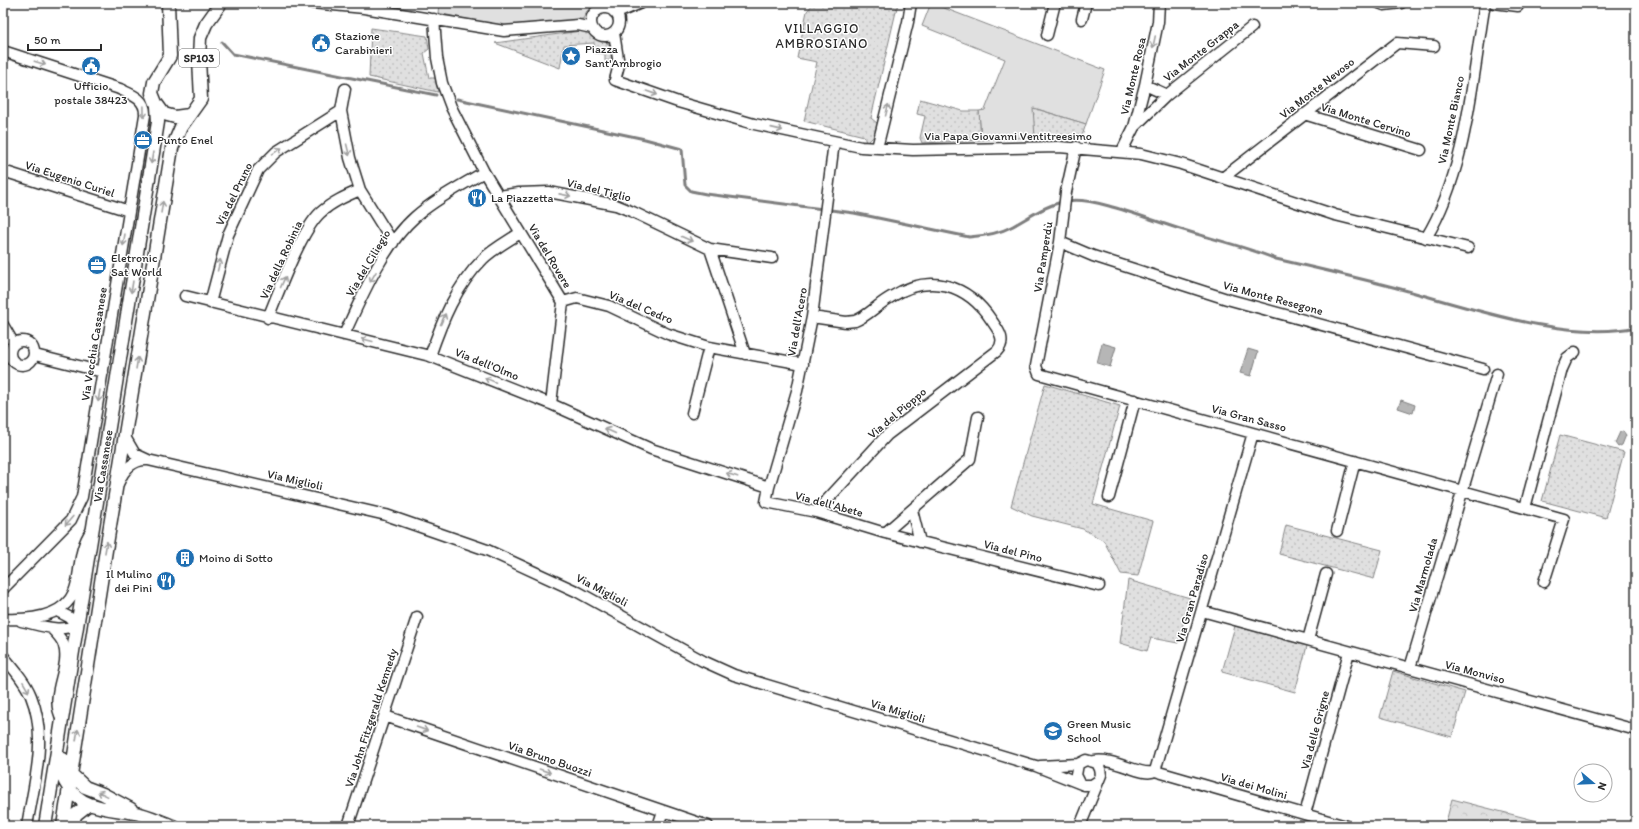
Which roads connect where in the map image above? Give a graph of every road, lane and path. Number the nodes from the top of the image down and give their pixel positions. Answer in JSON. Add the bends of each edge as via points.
{"nodes":[{"id":1,"x":168,"y":3,"type":"edge"},
{"id":2,"x":221,"y":3,"type":"edge"},
{"id":3,"x":312,"y":3,"type":"edge"},
{"id":4,"x":641,"y":3,"type":"edge"},
{"id":5,"x":911,"y":3,"type":"edge"},
{"id":6,"x":1055,"y":3,"type":"edge"},
{"id":7,"x":1086,"y":3,"type":"edge"},
{"id":8,"x":1159,"y":3,"type":"edge"},
{"id":9,"x":1379,"y":3,"type":"edge"},
{"id":10,"x":1401,"y":3,"type":"edge"},
{"id":11,"x":1485,"y":3,"type":"edge"},
{"id":12,"x":1494,"y":3,"type":"edge"},
{"id":13,"x":1518,"y":6,"type":"dead end"},
{"id":14,"x":606,"y":7,"type":"edge"},
{"id":15,"x":627,"y":9,"type":"junction"},
{"id":16,"x":434,"y":18,"type":"junction"},
{"id":17,"x":1082,"y":19,"type":"dead end"},
{"id":18,"x":619,"y":21,"type":"junction"},
{"id":19,"x":592,"y":24,"type":"junction"},
{"id":20,"x":1252,"y":27,"type":"dead end"},
{"id":21,"x":610,"y":35,"type":"junction"},
{"id":22,"x":1047,"y":35,"type":"dead end"},
{"id":23,"x":1434,"y":46,"type":"dead end"},
{"id":24,"x":3,"y":51,"type":"edge"},
{"id":25,"x":1145,"y":85,"type":"junction"},
{"id":26,"x":117,"y":88,"type":"junction"},
{"id":27,"x":345,"y":89,"type":"dead end"},
{"id":28,"x":1166,"y":95,"type":"junction"},
{"id":29,"x":156,"y":105,"type":"junction"},
{"id":30,"x":341,"y":111,"type":"junction"},
{"id":31,"x":1304,"y":114,"type":"junction"},
{"id":32,"x":189,"y":115,"type":"junction"},
{"id":33,"x":1134,"y":127,"type":"junction"},
{"id":34,"x":834,"y":142,"type":"junction"},
{"id":35,"x":1076,"y":147,"type":"junction"},
{"id":36,"x":877,"y":148,"type":"junction"},
{"id":37,"x":1421,"y":150,"type":"dead end"},
{"id":38,"x":1122,"y":152,"type":"junction"},
{"id":39,"x":3,"y":171,"type":"edge"},
{"id":40,"x":484,"y":172,"type":"junction"},
{"id":41,"x":1224,"y":178,"type":"junction"},
{"id":42,"x":360,"y":190,"type":"junction"},
{"id":43,"x":499,"y":196,"type":"junction"},
{"id":44,"x":129,"y":211,"type":"junction"},
{"id":45,"x":520,"y":233,"type":"junction"},
{"id":46,"x":1426,"y":238,"type":"junction"},
{"id":47,"x":1060,"y":242,"type":"junction"},
{"id":48,"x":393,"y":243,"type":"junction"},
{"id":49,"x":1468,"y":248,"type":"dead end"},
{"id":50,"x":710,"y":249,"type":"junction"},
{"id":51,"x":772,"y":258,"type":"dead end"},
{"id":52,"x":185,"y":296,"type":"dead end"},
{"id":53,"x":563,"y":302,"type":"junction"},
{"id":54,"x":210,"y":303,"type":"junction"},
{"id":55,"x":812,"y":317,"type":"junction"},
{"id":56,"x":268,"y":318,"type":"junction"},
{"id":57,"x":3,"y":325,"type":"edge"},
{"id":58,"x":344,"y":334,"type":"junction"},
{"id":59,"x":14,"y":344,"type":"junction"},
{"id":60,"x":709,"y":347,"type":"junction"},
{"id":61,"x":1575,"y":352,"type":"dead end"},
{"id":62,"x":745,"y":354,"type":"junction"},
{"id":63,"x":34,"y":355,"type":"junction"},
{"id":64,"x":430,"y":356,"type":"junction"},
{"id":65,"x":803,"y":364,"type":"junction"},
{"id":66,"x":1483,"y":369,"type":"dead end"},
{"id":67,"x":103,"y":372,"type":"junction"},
{"id":68,"x":1037,"y":372,"type":"joint"},
{"id":69,"x":1497,"y":374,"type":"dead end"},
{"id":70,"x":1135,"y":400,"type":"junction"},
{"id":71,"x":551,"y":404,"type":"junction"},
{"id":72,"x":692,"y":412,"type":"dead end"},
{"id":73,"x":978,"y":417,"type":"dead end"},
{"id":74,"x":1253,"y":433,"type":"junction"},
{"id":75,"x":125,"y":437,"type":"junction"},
{"id":76,"x":148,"y":460,"type":"junction"},
{"id":77,"x":1355,"y":461,"type":"junction"},
{"id":78,"x":117,"y":486,"type":"junction"},
{"id":79,"x":769,"y":487,"type":"junction"},
{"id":80,"x":1462,"y":490,"type":"junction"},
{"id":81,"x":1109,"y":497,"type":"dead end"},
{"id":82,"x":766,"y":502,"type":"joint"},
{"id":83,"x":1525,"y":508,"type":"junction"},
{"id":84,"x":912,"y":510,"type":"junction"},
{"id":85,"x":816,"y":512,"type":"junction"},
{"id":86,"x":92,"y":530,"type":"junction"},
{"id":87,"x":1337,"y":531,"type":"dead end"},
{"id":88,"x":885,"y":533,"type":"junction"},
{"id":89,"x":920,"y":542,"type":"junction"},
{"id":90,"x":1326,"y":574,"type":"dead end"},
{"id":91,"x":1544,"y":582,"type":"dead end"},
{"id":92,"x":6,"y":586,"type":"edge"},
{"id":93,"x":1099,"y":586,"type":"dead end"},
{"id":94,"x":3,"y":597,"type":"edge"},
{"id":95,"x":57,"y":611,"type":"junction"},
{"id":96,"x":1202,"y":611,"type":"junction"},
{"id":97,"x":96,"y":613,"type":"junction"},
{"id":98,"x":417,"y":617,"type":"dead end"},
{"id":99,"x":7,"y":618,"type":"edge"},
{"id":100,"x":77,"y":625,"type":"junction"},
{"id":101,"x":51,"y":628,"type":"junction"},
{"id":102,"x":1308,"y":640,"type":"junction"},
{"id":103,"x":1350,"y":652,"type":"junction"},
{"id":104,"x":3,"y":656,"type":"edge"},
{"id":105,"x":1410,"y":668,"type":"junction"},
{"id":106,"x":86,"y":678,"type":"junction"},
{"id":107,"x":385,"y":716,"type":"junction"},
{"id":108,"x":62,"y":719,"type":"junction"},
{"id":109,"x":1636,"y":730,"type":"edge"},
{"id":110,"x":1094,"y":761,"type":"junction"},
{"id":111,"x":1078,"y":764,"type":"junction"},
{"id":112,"x":1036,"y":766,"type":"junction"},
{"id":113,"x":1125,"y":766,"type":"junction"},
{"id":114,"x":1155,"y":771,"type":"junction"},
{"id":115,"x":71,"y":774,"type":"junction"},
{"id":116,"x":1099,"y":778,"type":"junction"},
{"id":117,"x":1082,"y":784,"type":"junction"},
{"id":118,"x":85,"y":787,"type":"junction"},
{"id":119,"x":69,"y":789,"type":"junction"},
{"id":120,"x":48,"y":804,"type":"junction"},
{"id":121,"x":89,"y":804,"type":"junction"},
{"id":122,"x":663,"y":811,"type":"junction"},
{"id":123,"x":1085,"y":811,"type":"junction"},
{"id":124,"x":137,"y":813,"type":"junction"},
{"id":125,"x":1305,"y":814,"type":"junction"},
{"id":126,"x":27,"y":826,"type":"edge"},
{"id":127,"x":45,"y":826,"type":"edge"},
{"id":128,"x":63,"y":826,"type":"edge"},
{"id":129,"x":73,"y":826,"type":"edge"},
{"id":130,"x":173,"y":826,"type":"edge"},
{"id":131,"x":348,"y":826,"type":"edge"},
{"id":132,"x":658,"y":826,"type":"edge"},
{"id":133,"x":708,"y":826,"type":"edge"},
{"id":134,"x":1080,"y":826,"type":"edge"},
{"id":135,"x":1346,"y":826,"type":"edge"}],
"edges":[{"from":1,"to":29,"type":"main road","name":"Via Cassanese","number":"SP103","via":[[170,56],[152,88]]},
{"from":2,"to":32,"type":"main road","name":"Via Cassanese","number":"SP103","via":[[202,31],[199,47],[202,93],[198,104]]},
{"from":3,"to":16,"type":"street"},
{"from":4,"to":15,"type":"street"},
{"from":36,"to":5,"type":"street","one_way":true},
{"from":6,"to":22,"type":"street"},
{"from":7,"to":17,"type":"street"},
{"from":8,"to":25,"type":"street","name":"Via Monte Rosa","one_way":true,"via":[[1158,22]]},
{"from":9,"to":10,"type":"street"},
{"from":11,"to":46,"type":"street","name":"Via Monte Bianco","via":[[1459,150],[1440,212]]},
{"from":12,"to":13,"type":"street"},
{"from":14,"to":15,"type":"street"},
{"from":14,"to":18,"type":"street"},
{"from":14,"to":19,"type":"street"},
{"from":15,"to":18,"type":"street"},
{"from":16,"to":19,"type":"street","via":[[504,31]]},
{"from":16,"to":40,"type":"street","name":"Via del Rovere","via":[[436,52],[442,83],[451,107]]},
{"from":18,"to":21,"type":"street","via":[[617,29]]},
{"from":19,"to":21,"type":"street","via":[[598,34]]},
{"from":20,"to":28,"type":"street","name":"Via Monte Grappa"},
{"from":21,"to":34,"type":"street","name":"Via Papa Giovanni Ventitreesimo","one_way":true,"via":[[616,44],[619,65],[615,80],[754,124]]},
{"from":23,"to":31,"type":"street","name":"Via Monte Nevoso","via":[[1397,43]]},
{"from":24,"to":26,"type":"street","one_way":true},
{"from":25,"to":28,"type":"street","name":"Via Monte Grappa"},
{"from":25,"to":33,"type":"street","name":"Via Monte Rosa"},
{"from":26,"to":29,"type":"street","via":[[144,96]]},
{"from":26,"to":44,"type":"street","name":"Via Vecchia Cassanese","one_way":true,"via":[[140,100],[145,110]]},
{"from":27,"to":30,"type":"street"},
{"from":28,"to":33,"type":"street","name":"Via Monte Grappa"},
{"from":29,"to":32,"type":"main road","via":[[169,116]]},
{"from":29,"to":86,"type":"main road","name":"Via Cassanese","one_way":true,"via":[[158,117],[152,160]]},
{"from":30,"to":42,"type":"street","one_way":true},
{"from":54,"to":30,"type":"street","name":"Via del Pruno","one_way":true,"via":[[228,235],[258,170],[276,152]]},
{"from":31,"to":37,"type":"street","name":"Via Monte Cervino"},
{"from":31,"to":41,"type":"street","name":"Via Monte Nevoso"},
{"from":75,"to":32,"type":"main road","name":"Via Cassanese","one_way":true,"via":[[172,148],[180,127]]},
{"from":33,"to":38,"type":"street","name":"Via Monte Rosa"},
{"from":34,"to":36,"type":"street","name":"Via Papa Giovanni Ventitreesimo"},
{"from":34,"to":55,"type":"street","name":"Via dell'Acero"},
{"from":35,"to":36,"type":"street","name":"Via Papa Giovanni Ventitreesimo","via":[[913,150]]},
{"from":35,"to":38,"type":"street","name":"Via Papa Giovanni Ventitreesimo"},
{"from":35,"to":47,"type":"street","name":"Via Pamperdù","via":[[1065,196]]},
{"from":38,"to":41,"type":"street","name":"Via Papa Giovanni Ventitreesimo","via":[[1166,160]]},
{"from":39,"to":44,"type":"street","name":"Via Eugenio Curiel"},
{"from":40,"to":43,"type":"street","name":"Via del Rovere"},
{"from":40,"to":48,"type":"street","name":"Via del Ciliegio","via":[[418,214]]},
{"from":41,"to":46,"type":"street","name":"Via Papa Giovanni Ventitreesimo","via":[[1335,215]]},
{"from":42,"to":48,"type":"street"},
{"from":56,"to":42,"type":"street","name":"Via della Robinia","one_way":true,"via":[[299,247],[316,217],[330,205]]},
{"from":43,"to":45,"type":"street","name":"Via del Rovere"},
{"from":43,"to":50,"type":"street","name":"Via del Tiglio","one_way":true,"via":[[549,192],[616,205]]},
{"from":44,"to":67,"type":"street","name":"Via Vecchia Cassanese","one_way":true},
{"from":45,"to":53,"type":"street","name":"Via del Rovere"},
{"from":64,"to":45,"type":"street","one_way":true,"via":[[447,312],[470,274],[486,256]]},
{"from":46,"to":49,"type":"street","name":"Via Papa Giovanni Ventitreesimo"},
{"from":47,"to":66,"type":"street","name":"Via Monte Resegone","via":[[1093,256],[1220,296]]},
{"from":47,"to":68,"type":"street","name":"Via Pamperdù","via":[[1036,366]]},
{"from":48,"to":58,"type":"street","name":"Via del Ciliegio","one_way":true,"via":[[364,292]]},
{"from":50,"to":51,"type":"street","name":"Via del Tiglio"},
{"from":50,"to":62,"type":"street"},
{"from":52,"to":54,"type":"street","name":"Via dell'Olmo"},
{"from":53,"to":60,"type":"street","name":"Via del Cedro","via":[[577,298],[609,306],[668,334]]},
{"from":53,"to":71,"type":"street","name":"Via del Rovere"},
{"from":54,"to":56,"type":"street","name":"Via dell'Olmo"},
{"from":55,"to":65,"type":"street","name":"Via dell'Acero"},
{"from":55,"to":85,"type":"street","name":"Via del Pioppo","via":[[855,321],[902,291],[918,285],[939,283],[976,302],[993,323],[1002,342],[997,351],[887,435]]},
{"from":56,"to":58,"type":"street","name":"Via dell'Olmo"},
{"from":57,"to":59,"type":"street"},
{"from":64,"to":58,"type":"street","name":"Via dell'Olmo","one_way":true},
{"from":59,"to":63,"type":"street","via":[[20,341],[27,342],[32,346]]},
{"from":59,"to":63,"type":"street","via":[[10,355],[17,364],[28,364]]},
{"from":60,"to":62,"type":"street","name":"Via del Cedro"},
{"from":60,"to":72,"type":"street"},
{"from":61,"to":83,"type":"street","via":[[1567,358],[1562,369]]},
{"from":62,"to":65,"type":"street","name":"Via del Cedro"},
{"from":63,"to":67,"type":"street"},
{"from":71,"to":64,"type":"street","name":"Via dell'Olmo","one_way":true},
{"from":65,"to":79,"type":"street","name":"Via dell'Acero"},
{"from":67,"to":92,"type":"street","name":"Via Vecchia Cassanese","one_way":true,"via":[[78,508],[71,520]]},
{"from":68,"to":70,"type":"street","name":"Via Gran Sasso","via":[[1044,377]]},
{"from":69,"to":80,"type":"street"},
{"from":70,"to":74,"type":"street","name":"Via Gran Sasso"},
{"from":70,"to":81,"type":"street"},
{"from":79,"to":71,"type":"street","name":"Via dell'Olmo","one_way":true,"via":[[650,449]]},
{"from":73,"to":84,"type":"street","via":[[970,459]]},
{"from":74,"to":77,"type":"street","name":"Via Gran Sasso"},
{"from":74,"to":96,"type":"street","name":"Via Gran Paradiso"},
{"from":75,"to":76,"type":"street","via":[[135,454]]},
{"from":75,"to":78,"type":"main road","name":"Via Cassanese"},
{"from":76,"to":78,"type":"street","via":[[138,460],[128,467]]},
{"from":76,"to":112,"type":"street","name":"Via Miglioli","via":[[386,515],[472,544],[518,562],[578,592],[728,673]]},
{"from":77,"to":80,"type":"street","name":"Via Gran Sasso"},
{"from":77,"to":87,"type":"street"},
{"from":97,"to":78,"type":"main road","name":"Via Cassanese","one_way":true},
{"from":79,"to":82,"type":"street","name":"Via dell'Acero"},
{"from":80,"to":83,"type":"street","name":"Via Gran Sasso"},
{"from":80,"to":105,"type":"street","name":"Via Marmolada"},
{"from":82,"to":85,"type":"street","name":"Via dell'Abete"},
{"from":83,"to":91,"type":"street","name":"Via Gran Sasso","via":[[1564,519]]},
{"from":84,"to":88,"type":"street"},
{"from":84,"to":89,"type":"street"},
{"from":85,"to":88,"type":"street","name":"Via dell'Abete"},
{"from":86,"to":95,"type":"street","via":[[83,546],[75,591]]},
{"from":86,"to":100,"type":"main road","name":"Via Cassanese"},
{"from":88,"to":89,"type":"street","name":"Via dell'Abete"},
{"from":89,"to":93,"type":"street","name":"Via del Pino"},
{"from":90,"to":102,"type":"street"},
{"from":92,"to":94,"type":"street"},
{"from":95,"to":99,"type":"street","via":[[43,615]]},
{"from":95,"to":100,"type":"street"},
{"from":96,"to":102,"type":"street","name":"Via Monviso"},
{"from":96,"to":114,"type":"street","name":"Via Gran Paradiso"},
{"from":97,"to":100,"type":"main road"},
{"from":97,"to":106,"type":"main road","name":"Via Cassanese"},
{"from":98,"to":107,"type":"street","name":"Via John Fitzgerald Kennedy"},
{"from":99,"to":101,"type":"street"},
{"from":100,"to":101,"type":"street","via":[[67,629]]},
{"from":100,"to":106,"type":"main road","via":[[84,640],[82,664]]},
{"from":100,"to":108,"type":"main road","name":"Via Cassanese"},
{"from":101,"to":108,"type":"street","via":[[65,647],[57,701],[57,710]]},
{"from":102,"to":103,"type":"street","name":"Via Monviso"},
{"from":103,"to":105,"type":"street","name":"Via Monviso"},
{"from":103,"to":125,"type":"street","name":"Via delle Grigne"},
{"from":104,"to":126,"type":"street","one_way":true,"via":[[26,686],[31,697],[41,745]]},
{"from":105,"to":109,"type":"street","name":"Via Monviso"},
{"from":115,"to":106,"type":"main road","name":"Via Cassanese","one_way":true},
{"from":107,"to":122,"type":"street","name":"Via Bruno Buozzi","one_way":true},
{"from":107,"to":131,"type":"street","name":"Via John Fitzgerald Kennedy"},
{"from":108,"to":119,"type":"main road","via":[[66,734],[61,772]]},
{"from":108,"to":120,"type":"main road","name":"Via Cassanese"},
{"from":110,"to":111,"type":"street","via":[[1086,760]]},
{"from":110,"to":113,"type":"street","via":[[1108,760]]},
{"from":110,"to":116,"type":"street","via":[[1100,769]]},
{"from":111,"to":112,"type":"street"},
{"from":111,"to":117,"type":"street","via":[[1076,775]]},
{"from":112,"to":117,"type":"street","name":"Via Miglioli"},
{"from":113,"to":114,"type":"street","via":[[1148,773]]},
{"from":113,"to":116,"type":"street","via":[[1111,768]]},
{"from":114,"to":125,"type":"street","name":"Via dei Molini"},
{"from":115,"to":118,"type":"main road"},
{"from":115,"to":119,"type":"main road","name":"Via Cassanese"},
{"from":116,"to":117,"type":"street","via":[[1092,785]]},
{"from":116,"to":123,"type":"street"},
{"from":117,"to":123,"type":"street","via":[[1088,798]]},
{"from":118,"to":119,"type":"main road"},
{"from":124,"to":118,"type":"main road","one_way":true},
{"from":119,"to":120,"type":"main road"},
{"from":119,"to":121,"type":"main road","via":[[80,801]]},
{"from":119,"to":128,"type":"main road","name":"Via Cassanese"},
{"from":120,"to":127,"type":"main road","name":"Via Cassanese"},
{"from":121,"to":124,"type":"main road"},
{"from":121,"to":129,"type":"main road","via":[[75,815]]},
{"from":122,"to":132,"type":"street"},
{"from":122,"to":133,"type":"street","name":"Via Bruno Buozzi"},
{"from":123,"to":134,"type":"street"},
{"from":124,"to":130,"type":"main road"},
{"from":125,"to":135,"type":"street","name":"Via dei Molini"}]}
